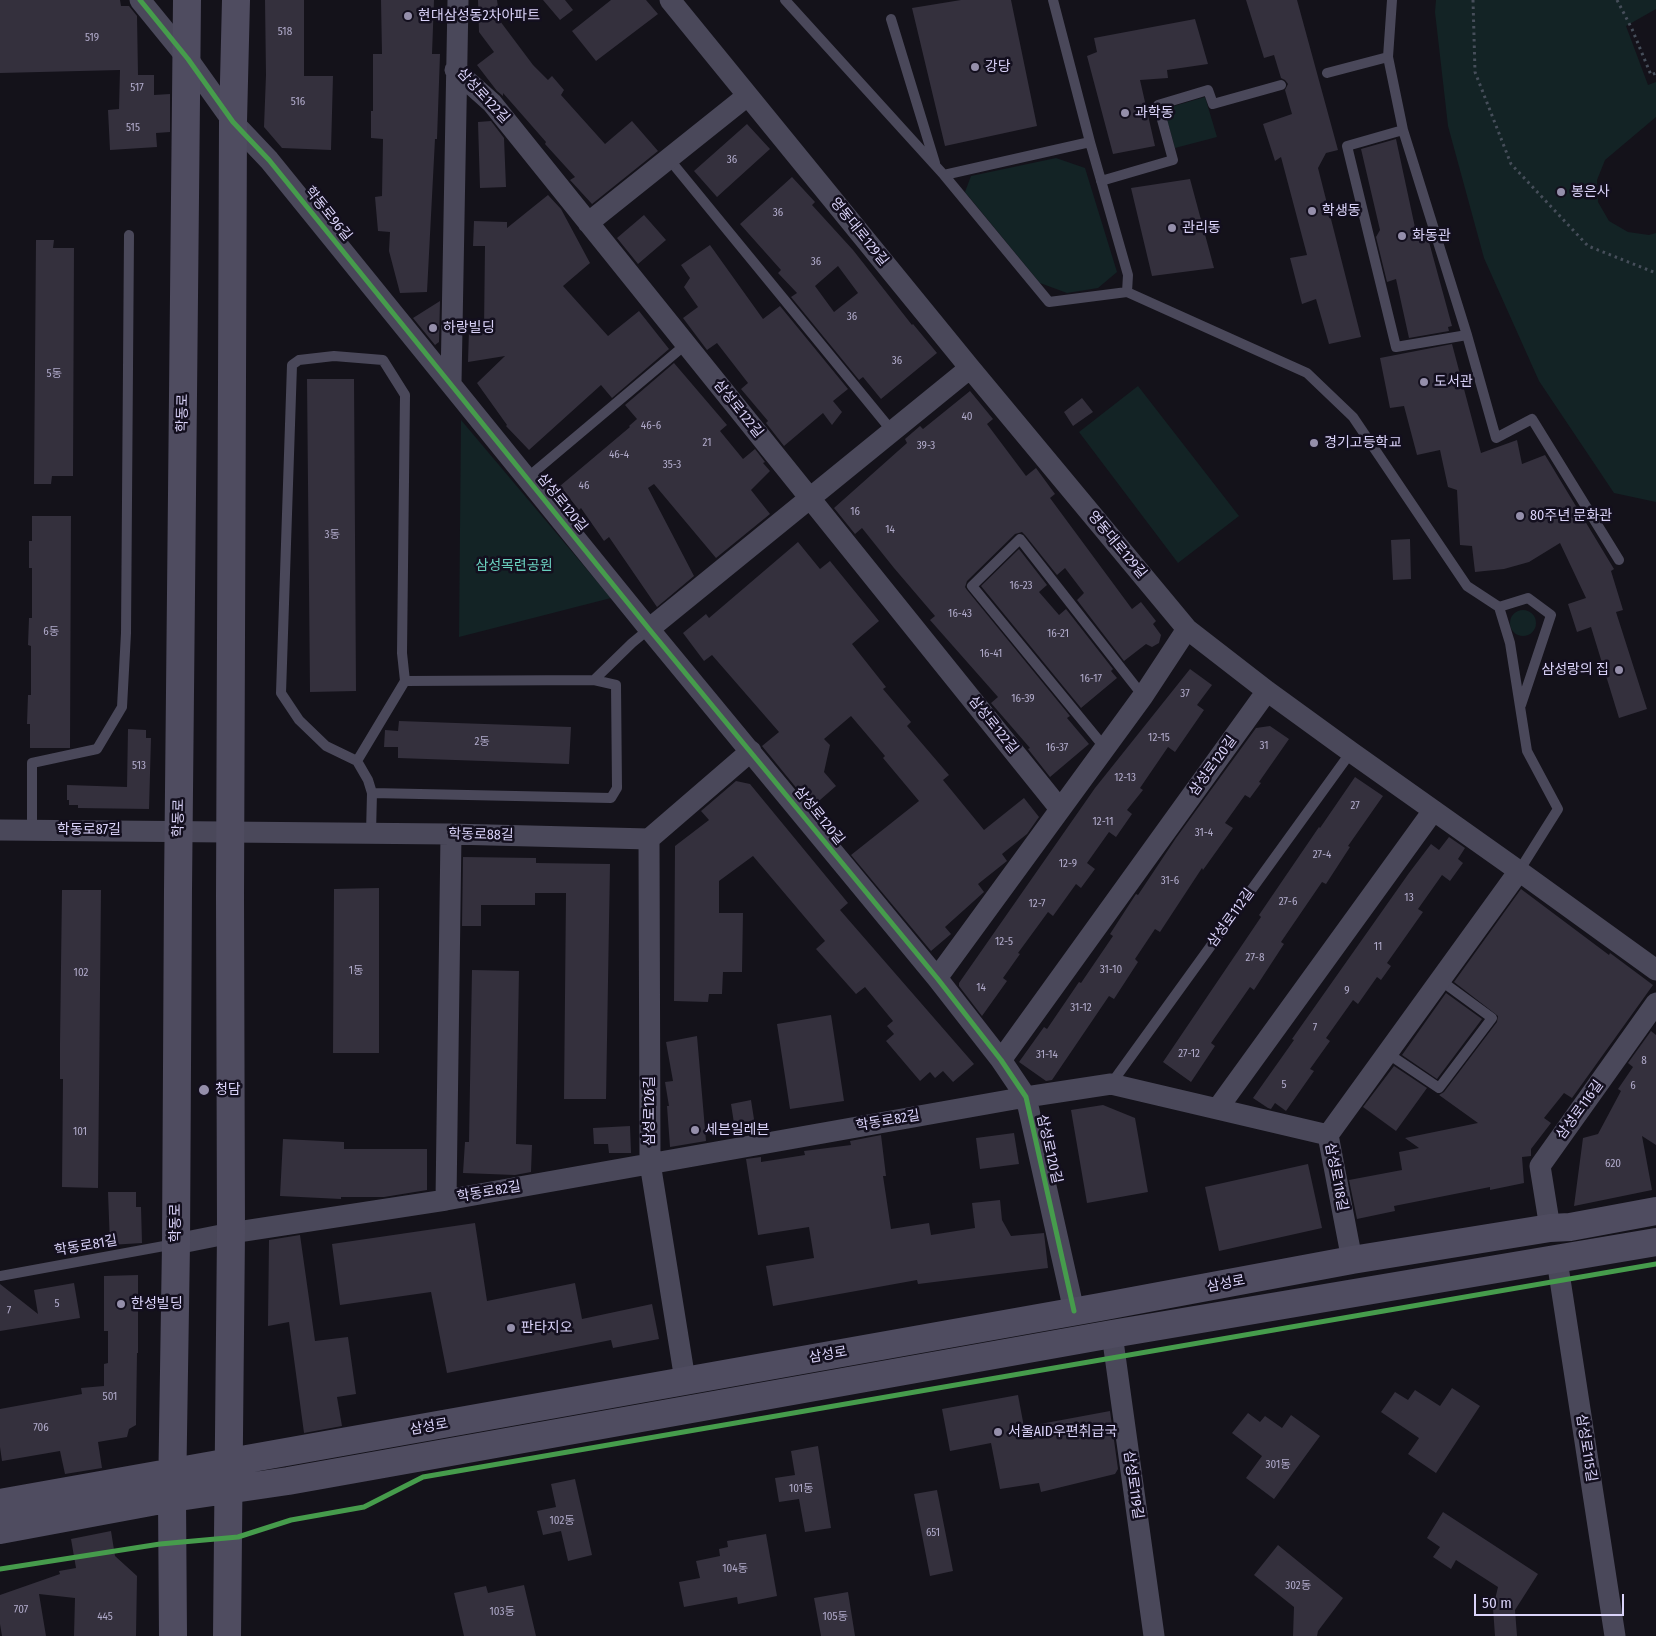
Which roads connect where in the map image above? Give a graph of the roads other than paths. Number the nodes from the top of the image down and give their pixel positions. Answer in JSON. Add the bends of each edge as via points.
{"nodes":[{"id":1,"x":140,"y":0,"type":"edge"},
{"id":2,"x":187,"y":0,"type":"edge"},
{"id":3,"x":236,"y":0,"type":"edge"},
{"id":4,"x":458,"y":0,"type":"edge"},
{"id":5,"x":670,"y":0,"type":"edge"},
{"id":6,"x":784,"y":0,"type":"edge"},
{"id":7,"x":1053,"y":0,"type":"edge"},
{"id":8,"x":1392,"y":0,"type":"edge"},
{"id":9,"x":891,"y":18,"type":"dead end"},
{"id":10,"x":1388,"y":57,"type":"junction"},
{"id":11,"x":188,"y":60,"type":"junction"},
{"id":12,"x":455,"y":70,"type":"junction"},
{"id":13,"x":1327,"y":73,"type":"dead end"},
{"id":14,"x":1281,"y":85,"type":"dead end"},
{"id":15,"x":747,"y":96,"type":"junction"},
{"id":16,"x":234,"y":122,"type":"junction"},
{"id":17,"x":1403,"y":130,"type":"junction"},
{"id":18,"x":1090,"y":142,"type":"junction"},
{"id":19,"x":669,"y":159,"type":"junction"},
{"id":20,"x":936,"y":167,"type":"junction"},
{"id":21,"x":944,"y":175,"type":"junction"},
{"id":22,"x":1101,"y":181,"type":"junction"},
{"id":23,"x":588,"y":224,"type":"junction"},
{"id":24,"x":128,"y":235,"type":"dead end"},
{"id":25,"x":1127,"y":292,"type":"junction"},
{"id":26,"x":1467,"y":335,"type":"junction"},
{"id":27,"x":685,"y":344,"type":"junction"},
{"id":28,"x":970,"y":368,"type":"junction"},
{"id":29,"x":451,"y":383,"type":"junction"},
{"id":30,"x":892,"y":431,"type":"junction"},
{"id":31,"x":527,"y":478,"type":"junction"},
{"id":32,"x":811,"y":498,"type":"junction"},
{"id":33,"x":1619,"y":560,"type":"dead end"},
{"id":34,"x":1499,"y":607,"type":"junction"},
{"id":35,"x":649,"y":629,"type":"junction"},
{"id":36,"x":1187,"y":630,"type":"junction"},
{"id":37,"x":405,"y":680,"type":"junction"},
{"id":38,"x":594,"y":680,"type":"junction"},
{"id":39,"x":1267,"y":691,"type":"junction"},
{"id":40,"x":1143,"y":696,"type":"junction"},
{"id":41,"x":1521,"y":707,"type":"junction"},
{"id":42,"x":1105,"y":748,"type":"junction"},
{"id":43,"x":751,"y":752,"type":"junction"},
{"id":44,"x":1351,"y":752,"type":"junction"},
{"id":45,"x":357,"y":761,"type":"junction"},
{"id":46,"x":372,"y":793,"type":"junction"},
{"id":47,"x":1060,"y":809,"type":"junction"},
{"id":48,"x":1433,"y":811,"type":"junction"},
{"id":49,"x":0,"y":830,"type":"edge"},
{"id":50,"x":32,"y":830,"type":"junction"},
{"id":51,"x":178,"y":831,"type":"junction"},
{"id":52,"x":231,"y":832,"type":"junction"},
{"id":53,"x":371,"y":833,"type":"junction"},
{"id":54,"x":451,"y":834,"type":"junction"},
{"id":55,"x":649,"y":839,"type":"junction"},
{"id":56,"x":1519,"y":870,"type":"junction"},
{"id":57,"x":1656,"y":970,"type":"edge"},
{"id":58,"x":937,"y":978,"type":"junction"},
{"id":59,"x":1440,"y":980,"type":"junction"},
{"id":60,"x":1656,"y":1003,"type":"edge"},
{"id":61,"x":1387,"y":1053,"type":"junction"},
{"id":62,"x":1001,"y":1060,"type":"junction"},
{"id":63,"x":1111,"y":1084,"type":"junction"},
{"id":64,"x":1026,"y":1097,"type":"junction"},
{"id":65,"x":1218,"y":1108,"type":"junction"},
{"id":66,"x":1328,"y":1135,"type":"junction"},
{"id":67,"x":650,"y":1163,"type":"junction"},
{"id":68,"x":446,"y":1200,"type":"junction"},
{"id":69,"x":1656,"y":1211,"type":"edge"},
{"id":70,"x":1550,"y":1228,"type":"junction"},
{"id":71,"x":231,"y":1233,"type":"junction"},
{"id":72,"x":1656,"y":1242,"type":"edge"},
{"id":73,"x":176,"y":1244,"type":"junction"},
{"id":74,"x":1352,"y":1260,"type":"junction"},
{"id":75,"x":1557,"y":1260,"type":"junction"},
{"id":76,"x":0,"y":1276,"type":"edge"},
{"id":77,"x":1074,"y":1311,"type":"junction"},
{"id":78,"x":1112,"y":1334,"type":"junction"},
{"id":79,"x":685,"y":1380,"type":"junction"},
{"id":80,"x":228,"y":1461,"type":"junction"},
{"id":81,"x":173,"y":1471,"type":"junction"},
{"id":82,"x":228,"y":1491,"type":"junction"},
{"id":83,"x":172,"y":1498,"type":"junction"},
{"id":84,"x":0,"y":1503,"type":"edge"},
{"id":85,"x":0,"y":1530,"type":"edge"},
{"id":86,"x":173,"y":1636,"type":"edge"},
{"id":87,"x":227,"y":1636,"type":"edge"},
{"id":88,"x":1154,"y":1636,"type":"edge"},
{"id":89,"x":1615,"y":1636,"type":"edge"}],
"edges":[{"from":1,"to":11,"type":"street","name":"학동로96길"},
{"from":2,"to":11,"type":"main road","name":"학동로"},
{"from":3,"to":16,"type":"main road"},
{"from":4,"to":12,"type":"street","name":"삼성로122길"},
{"from":5,"to":15,"type":"street","name":"영동대로129길"},
{"from":6,"to":20,"type":"lane"},
{"from":7,"to":18,"type":"lane"},
{"from":8,"to":10,"type":"lane"},
{"from":9,"to":20,"type":"lane"},
{"from":10,"to":13,"type":"lane"},
{"from":10,"to":17,"type":"lane"},
{"from":11,"to":16,"type":"street","name":"학동로96길"},
{"from":11,"to":51,"type":"main road","name":"학동로"},
{"from":12,"to":23,"type":"street","name":"삼성로122길","via":[[492,103]]},
{"from":12,"to":29,"type":"street"},
{"from":14,"to":22,"type":"lane","via":[[1212,104],[1208,90],[1158,105],[1173,160]]},
{"from":15,"to":19,"type":"street"},
{"from":15,"to":28,"type":"street","name":"영동대로129길"},
{"from":16,"to":29,"type":"street","name":"학동로96길","via":[[270,160]]},
{"from":16,"to":52,"type":"main road"},
{"from":17,"to":26,"type":"lane"},
{"from":17,"to":26,"type":"lane","via":[[1347,146],[1396,347]]},
{"from":18,"to":21,"type":"lane"},
{"from":18,"to":22,"type":"lane"},
{"from":19,"to":23,"type":"street"},
{"from":19,"to":30,"type":"lane"},
{"from":20,"to":21,"type":"lane"},
{"from":21,"to":25,"type":"lane","via":[[1050,302]]},
{"from":22,"to":25,"type":"lane","via":[[1128,275]]},
{"from":23,"to":27,"type":"street","name":"삼성로122길"},
{"from":24,"to":50,"type":"lane","via":[[126,633],[122,707],[97,748],[32,763]]},
{"from":25,"to":34,"type":"lane","via":[[1307,373],[1353,416],[1467,586]]},
{"from":26,"to":33,"type":"lane","via":[[1496,438],[1532,419]]},
{"from":27,"to":31,"type":"lane","name":"삼성로120길"},
{"from":27,"to":32,"type":"street","name":"삼성로122길"},
{"from":28,"to":30,"type":"street"},
{"from":28,"to":36,"type":"street","name":"영동대로129길"},
{"from":29,"to":31,"type":"street","name":"삼성로120길"},
{"from":30,"to":32,"type":"street"},
{"from":31,"to":35,"type":"street","name":"삼성로120길"},
{"from":32,"to":35,"type":"street"},
{"from":32,"to":47,"type":"street","name":"삼성로122길"},
{"from":34,"to":41,"type":"lane","via":[[1510,643]]},
{"from":34,"to":41,"type":"lane","via":[[1528,598],[1552,615]]},
{"from":35,"to":38,"type":"lane"},
{"from":35,"to":43,"type":"street","name":"삼성로120길"},
{"from":36,"to":39,"type":"street"},
{"from":36,"to":40,"type":"street"},
{"from":37,"to":38,"type":"lane"},
{"from":37,"to":45,"type":"lane"},
{"from":37,"to":45,"type":"lane","via":[[402,653],[405,394],[383,360],[334,356],[299,360],[292,365],[281,693],[299,720],[326,746]]},
{"from":38,"to":46,"type":"lane","via":[[616,685],[617,788],[611,798]]},
{"from":39,"to":44,"type":"street"},
{"from":39,"to":62,"type":"street","name":"삼성로120길"},
{"from":40,"to":42,"type":"street"},
{"from":40,"to":42,"type":"lane","via":[[1020,539],[972,586]]},
{"from":41,"to":56,"type":"lane","via":[[1527,751],[1558,809]]},
{"from":42,"to":47,"type":"street"},
{"from":43,"to":55,"type":"street"},
{"from":43,"to":58,"type":"street","name":"삼성로120길"},
{"from":44,"to":48,"type":"street"},
{"from":44,"to":63,"type":"lane","name":"삼성로112길"},
{"from":45,"to":46,"type":"lane"},
{"from":46,"to":53,"type":"lane"},
{"from":47,"to":58,"type":"street"},
{"from":48,"to":56,"type":"street"},
{"from":48,"to":65,"type":"street"},
{"from":49,"to":50,"type":"street","name":"학동로87길"},
{"from":50,"to":51,"type":"street","name":"학동로87길"},
{"from":51,"to":52,"type":"street","name":"학동로88길"},
{"from":51,"to":73,"type":"main road","name":"학동로"},
{"from":52,"to":53,"type":"street","name":"학동로88길"},
{"from":52,"to":71,"type":"main road"},
{"from":53,"to":54,"type":"street","name":"학동로88길"},
{"from":54,"to":55,"type":"street","name":"학동로88길"},
{"from":54,"to":68,"type":"street","name":"학동로82길"},
{"from":55,"to":67,"type":"street","name":"삼성로126길"},
{"from":56,"to":57,"type":"street"},
{"from":56,"to":59,"type":"street","name":"삼성로118길"},
{"from":58,"to":62,"type":"street","name":"삼성로120길"},
{"from":59,"to":61,"type":"street","name":"삼성로118길"},
{"from":59,"to":61,"type":"lane","via":[[1492,1018],[1439,1088]]},
{"from":60,"to":70,"type":"street","name":"삼성로116길","via":[[1540,1166]]},
{"from":61,"to":66,"type":"street","name":"삼성로118길"},
{"from":62,"to":64,"type":"street","name":"삼성로120길"},
{"from":63,"to":64,"type":"street","name":"학동로82길"},
{"from":63,"to":65,"type":"street","name":"학동로82길"},
{"from":64,"to":67,"type":"street","name":"학동로82길"},
{"from":64,"to":77,"type":"street","name":"삼성로120길"},
{"from":65,"to":66,"type":"street","name":"학동로82길"},
{"from":66,"to":74,"type":"street","name":"삼성로118길"},
{"from":67,"to":68,"type":"street","name":"학동로82길"},
{"from":67,"to":79,"type":"street","name":"삼성로126길"},
{"from":68,"to":71,"type":"street","name":"학동로82길"},
{"from":69,"to":70,"type":"main road","name":"삼성로"},
{"from":70,"to":74,"type":"main road","name":"삼성로"},
{"from":71,"to":73,"type":"street","name":"학동로82길"},
{"from":71,"to":80,"type":"main road"},
{"from":72,"to":75,"type":"main road","name":"삼성로"},
{"from":73,"to":76,"type":"lane","name":"학동로81길"},
{"from":73,"to":81,"type":"main road","name":"학동로"},
{"from":74,"to":77,"type":"main road","name":"삼성로"},
{"from":75,"to":78,"type":"main road","name":"삼성로"},
{"from":75,"to":89,"type":"street","name":"삼성로115길"},
{"from":77,"to":79,"type":"main road","name":"삼성로"},
{"from":78,"to":82,"type":"main road","name":"삼성로"},
{"from":78,"to":88,"type":"street","name":"삼성로119길"},
{"from":79,"to":80,"type":"main road","name":"삼성로"},
{"from":80,"to":81,"type":"main road","name":"삼성로"},
{"from":80,"to":82,"type":"main road"},
{"from":81,"to":83,"type":"main road","name":"학동로"},
{"from":81,"to":84,"type":"main road","name":"삼성로"},
{"from":82,"to":83,"type":"main road","name":"삼성로"},
{"from":82,"to":87,"type":"main road"},
{"from":83,"to":85,"type":"main road","name":"삼성로"},
{"from":83,"to":86,"type":"main road","name":"학동로"}]}
